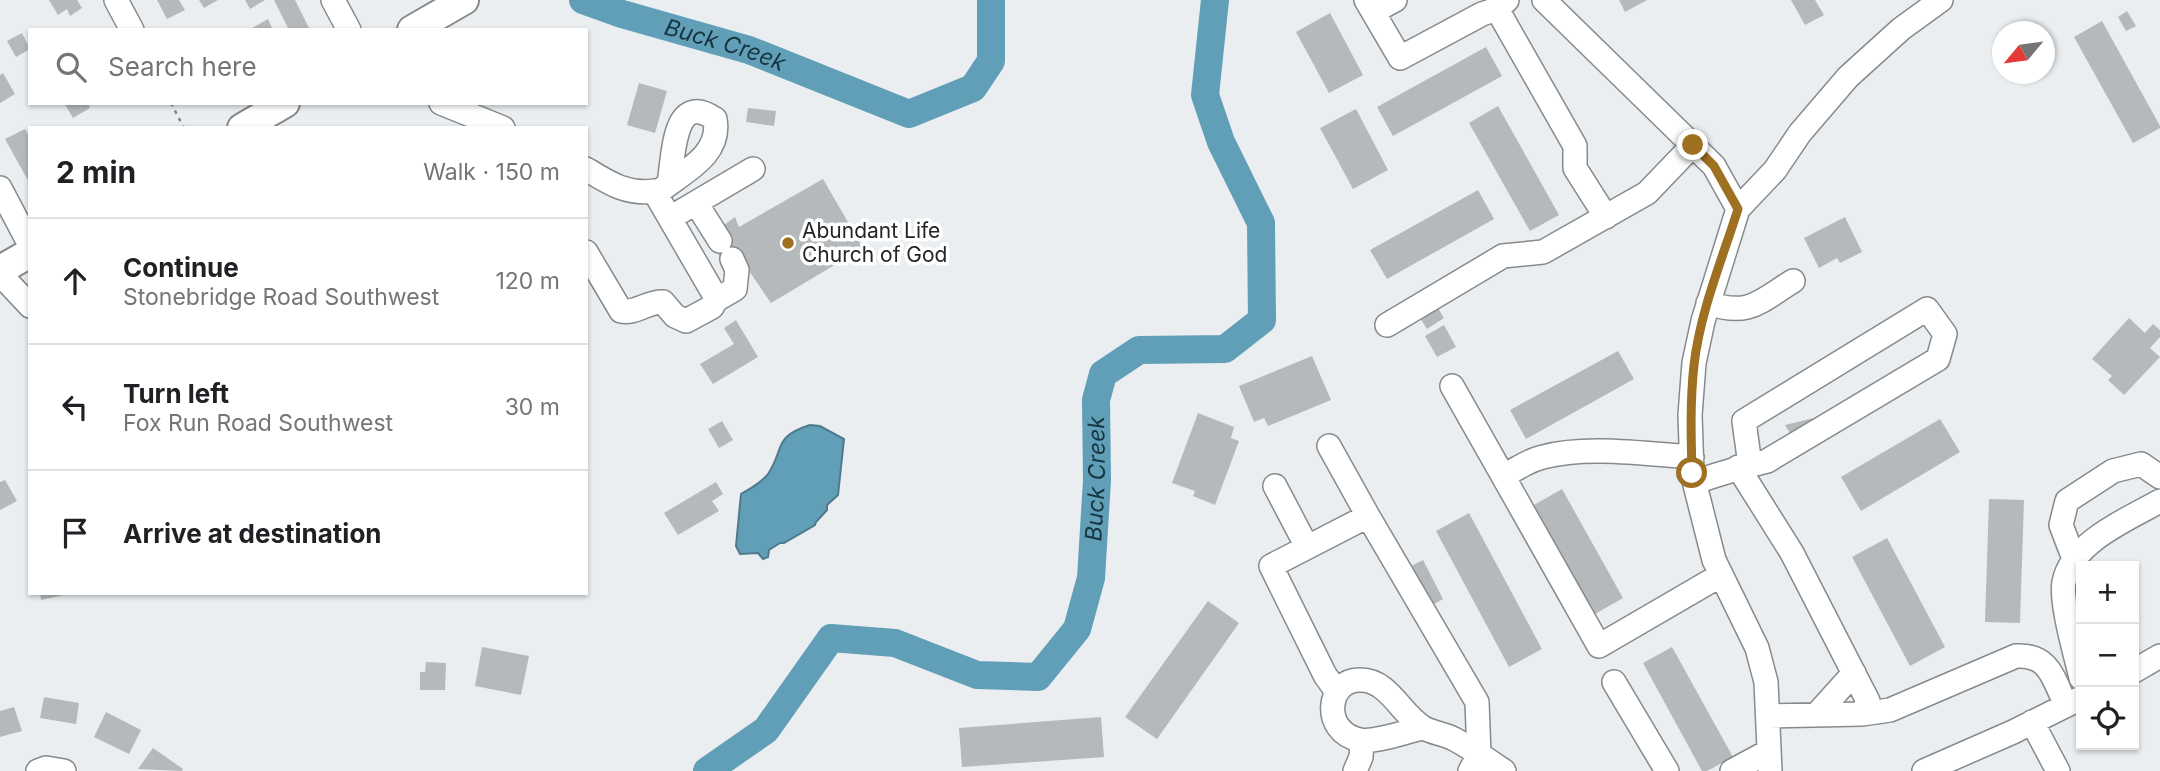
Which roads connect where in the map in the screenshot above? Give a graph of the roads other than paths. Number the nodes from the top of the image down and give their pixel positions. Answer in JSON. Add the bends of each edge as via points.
{"nodes":[{"id":1,"x":116,"y":0,"type":"edge"},
{"id":2,"x":333,"y":0,"type":"edge"},
{"id":3,"x":464,"y":0,"type":"edge"},
{"id":4,"x":1395,"y":0,"type":"edge"},
{"id":5,"x":1544,"y":0,"type":"edge"},
{"id":6,"x":1941,"y":0,"type":"edge"},
{"id":7,"x":1369,"y":6,"type":"edge"},
{"id":8,"x":1489,"y":6,"type":"edge"},
{"id":9,"x":131,"y":28,"type":"edge"},
{"id":10,"x":348,"y":28,"type":"edge"},
{"id":11,"x":415,"y":28,"type":"edge"},
{"id":12,"x":282,"y":105,"type":"edge"},
{"id":13,"x":446,"y":105,"type":"edge"},
{"id":14,"x":245,"y":126,"type":"edge"},
{"id":15,"x":498,"y":126,"type":"edge"},
{"id":16,"x":1693,"y":145,"type":"junction"},
{"id":17,"x":753,"y":169,"type":"dead end"},
{"id":18,"x":591,"y":177,"type":"edge"},
{"id":19,"x":0,"y":188,"type":"edge"},
{"id":20,"x":696,"y":203,"type":"junction"},
{"id":21,"x":1738,"y":209,"type":"junction"},
{"id":22,"x":1606,"y":217,"type":"junction"},
{"id":23,"x":670,"y":218,"type":"junction"},
{"id":24,"x":28,"y":240,"type":"edge"},
{"id":25,"x":28,"y":254,"type":"edge"},
{"id":26,"x":588,"y":261,"type":"edge"},
{"id":27,"x":0,"y":272,"type":"edge"},
{"id":28,"x":1793,"y":281,"type":"dead end"},
{"id":29,"x":596,"y":294,"type":"edge"},
{"id":30,"x":716,"y":300,"type":"junction"},
{"id":31,"x":1709,"y":303,"type":"junction"},
{"id":32,"x":28,"y":304,"type":"edge"},
{"id":33,"x":1387,"y":325,"type":"dead end"},
{"id":34,"x":1452,"y":386,"type":"dead end"},
{"id":35,"x":1329,"y":446,"type":"dead end"},
{"id":36,"x":1692,"y":457,"type":"junction"},
{"id":37,"x":1744,"y":466,"type":"junction"},
{"id":38,"x":1503,"y":476,"type":"junction"},
{"id":39,"x":2160,"y":477,"type":"edge"},
{"id":40,"x":1695,"y":482,"type":"junction"},
{"id":41,"x":1275,"y":486,"type":"dead end"},
{"id":42,"x":2160,"y":501,"type":"edge"},
{"id":43,"x":1368,"y":516,"type":"junction"},
{"id":44,"x":1307,"y":547,"type":"junction"},
{"id":45,"x":2074,"y":559,"type":"junction"},
{"id":46,"x":1721,"y":575,"type":"junction"},
{"id":47,"x":2160,"y":656,"type":"edge"},
{"id":48,"x":2076,"y":658,"type":"edge"},
{"id":49,"x":2139,"y":668,"type":"edge"},
{"id":50,"x":1854,"y":673,"type":"junction"},
{"id":51,"x":1614,"y":682,"type":"dead end"},
{"id":52,"x":1337,"y":692,"type":"junction"},
{"id":53,"x":2074,"y":701,"type":"edge"},
{"id":54,"x":1817,"y":714,"type":"junction"},
{"id":55,"x":1862,"y":714,"type":"junction"},
{"id":56,"x":1768,"y":716,"type":"junction"},
{"id":57,"x":2032,"y":722,"type":"junction"},
{"id":58,"x":1423,"y":728,"type":"junction"},
{"id":59,"x":1362,"y":741,"type":"junction"},
{"id":60,"x":1770,"y":761,"type":"edge"},
{"id":61,"x":1475,"y":763,"type":"edge"},
{"id":62,"x":38,"y":771,"type":"edge"},
{"id":63,"x":64,"y":771,"type":"edge"},
{"id":64,"x":1355,"y":771,"type":"edge"},
{"id":65,"x":1504,"y":771,"type":"edge"},
{"id":66,"x":1667,"y":771,"type":"edge"},
{"id":67,"x":1732,"y":771,"type":"edge"},
{"id":68,"x":1924,"y":771,"type":"edge"},
{"id":69,"x":2058,"y":771,"type":"edge"}],
"edges":[{"from":1,"to":9,"type":"street"},
{"from":2,"to":10,"type":"street"},
{"from":3,"to":11,"type":"main road"},
{"from":4,"to":7,"type":"street"},
{"from":5,"to":16,"type":"street"},
{"from":6,"to":21,"type":"street","via":[[1848,77]]},
{"from":7,"to":8,"type":"street","via":[[1400,58]]},
{"from":8,"to":22,"type":"street","via":[[1575,146],[1575,168]]},
{"from":12,"to":14,"type":"main road"},
{"from":13,"to":15,"type":"street"},
{"from":16,"to":21,"type":"street","via":[[1714,166]]},
{"from":16,"to":22,"type":"street","via":[[1647,193]]},
{"from":17,"to":20,"type":"street"},
{"from":18,"to":23,"type":"street","via":[[636,193],[662,188]]},
{"from":19,"to":24,"type":"street"},
{"from":20,"to":23,"type":"street"},
{"from":20,"to":30,"type":"street","via":[[737,270],[735,289]]},
{"from":21,"to":31,"type":"street"},
{"from":22,"to":33,"type":"street","via":[[1543,252],[1503,256]]},
{"from":23,"to":30,"type":"street"},
{"from":25,"to":27,"type":"main road"},
{"from":26,"to":29,"type":"street"},
{"from":27,"to":32,"type":"street"},
{"from":28,"to":31,"type":"street","via":[[1746,310],[1727,310]]},
{"from":29,"to":30,"type":"street","via":[[621,311],[663,302],[686,321]]},
{"from":31,"to":36,"type":"street","via":[[1694,363]]},
{"from":34,"to":38,"type":"street"},
{"from":35,"to":43,"type":"street"},
{"from":36,"to":38,"type":"street","via":[[1569,453],[1544,456]]},
{"from":36,"to":40,"type":"street"},
{"from":37,"to":37,"type":"street","via":[[1767,461],[1938,359],[1945,334],[1927,309],[1744,421]]},
{"from":37,"to":40,"type":"street"},
{"from":37,"to":50,"type":"street"},
{"from":38,"to":46,"type":"street","via":[[1599,646]]},
{"from":39,"to":45,"type":"street","via":[[2141,464],[2113,471],[2067,501],[2061,525]]},
{"from":40,"to":46,"type":"street"},
{"from":41,"to":44,"type":"street"},
{"from":42,"to":45,"type":"street","via":[[2096,537]]},
{"from":43,"to":44,"type":"street"},
{"from":43,"to":61,"type":"street","via":[[1476,702]]},
{"from":44,"to":52,"type":"street","via":[[1271,566]]},
{"from":45,"to":48,"type":"street","via":[[2063,584]]},
{"from":46,"to":56,"type":"street","via":[[1757,648]]},
{"from":47,"to":49,"type":"street"},
{"from":50,"to":54,"type":"street"},
{"from":50,"to":55,"type":"street","via":[[1868,701]]},
{"from":51,"to":66,"type":"street"},
{"from":52,"to":58,"type":"street","via":[[1362,680],[1380,686]]},
{"from":52,"to":59,"type":"street","via":[[1332,706],[1334,721],[1341,731]]},
{"from":53,"to":55,"type":"street","via":[[2045,664],[2032,655],[2017,656],[1890,710]]},
{"from":53,"to":57,"type":"street"},
{"from":54,"to":55,"type":"street"},
{"from":54,"to":56,"type":"street"},
{"from":56,"to":60,"type":"street"},
{"from":57,"to":68,"type":"street"},
{"from":57,"to":69,"type":"street"},
{"from":58,"to":59,"type":"street"},
{"from":58,"to":61,"type":"street","via":[[1452,737]]},
{"from":59,"to":64,"type":"street","via":[[1362,757]]},
{"from":60,"to":67,"type":"street"},
{"from":61,"to":65,"type":"street"},
{"from":62,"to":63,"type":"street"}]}
